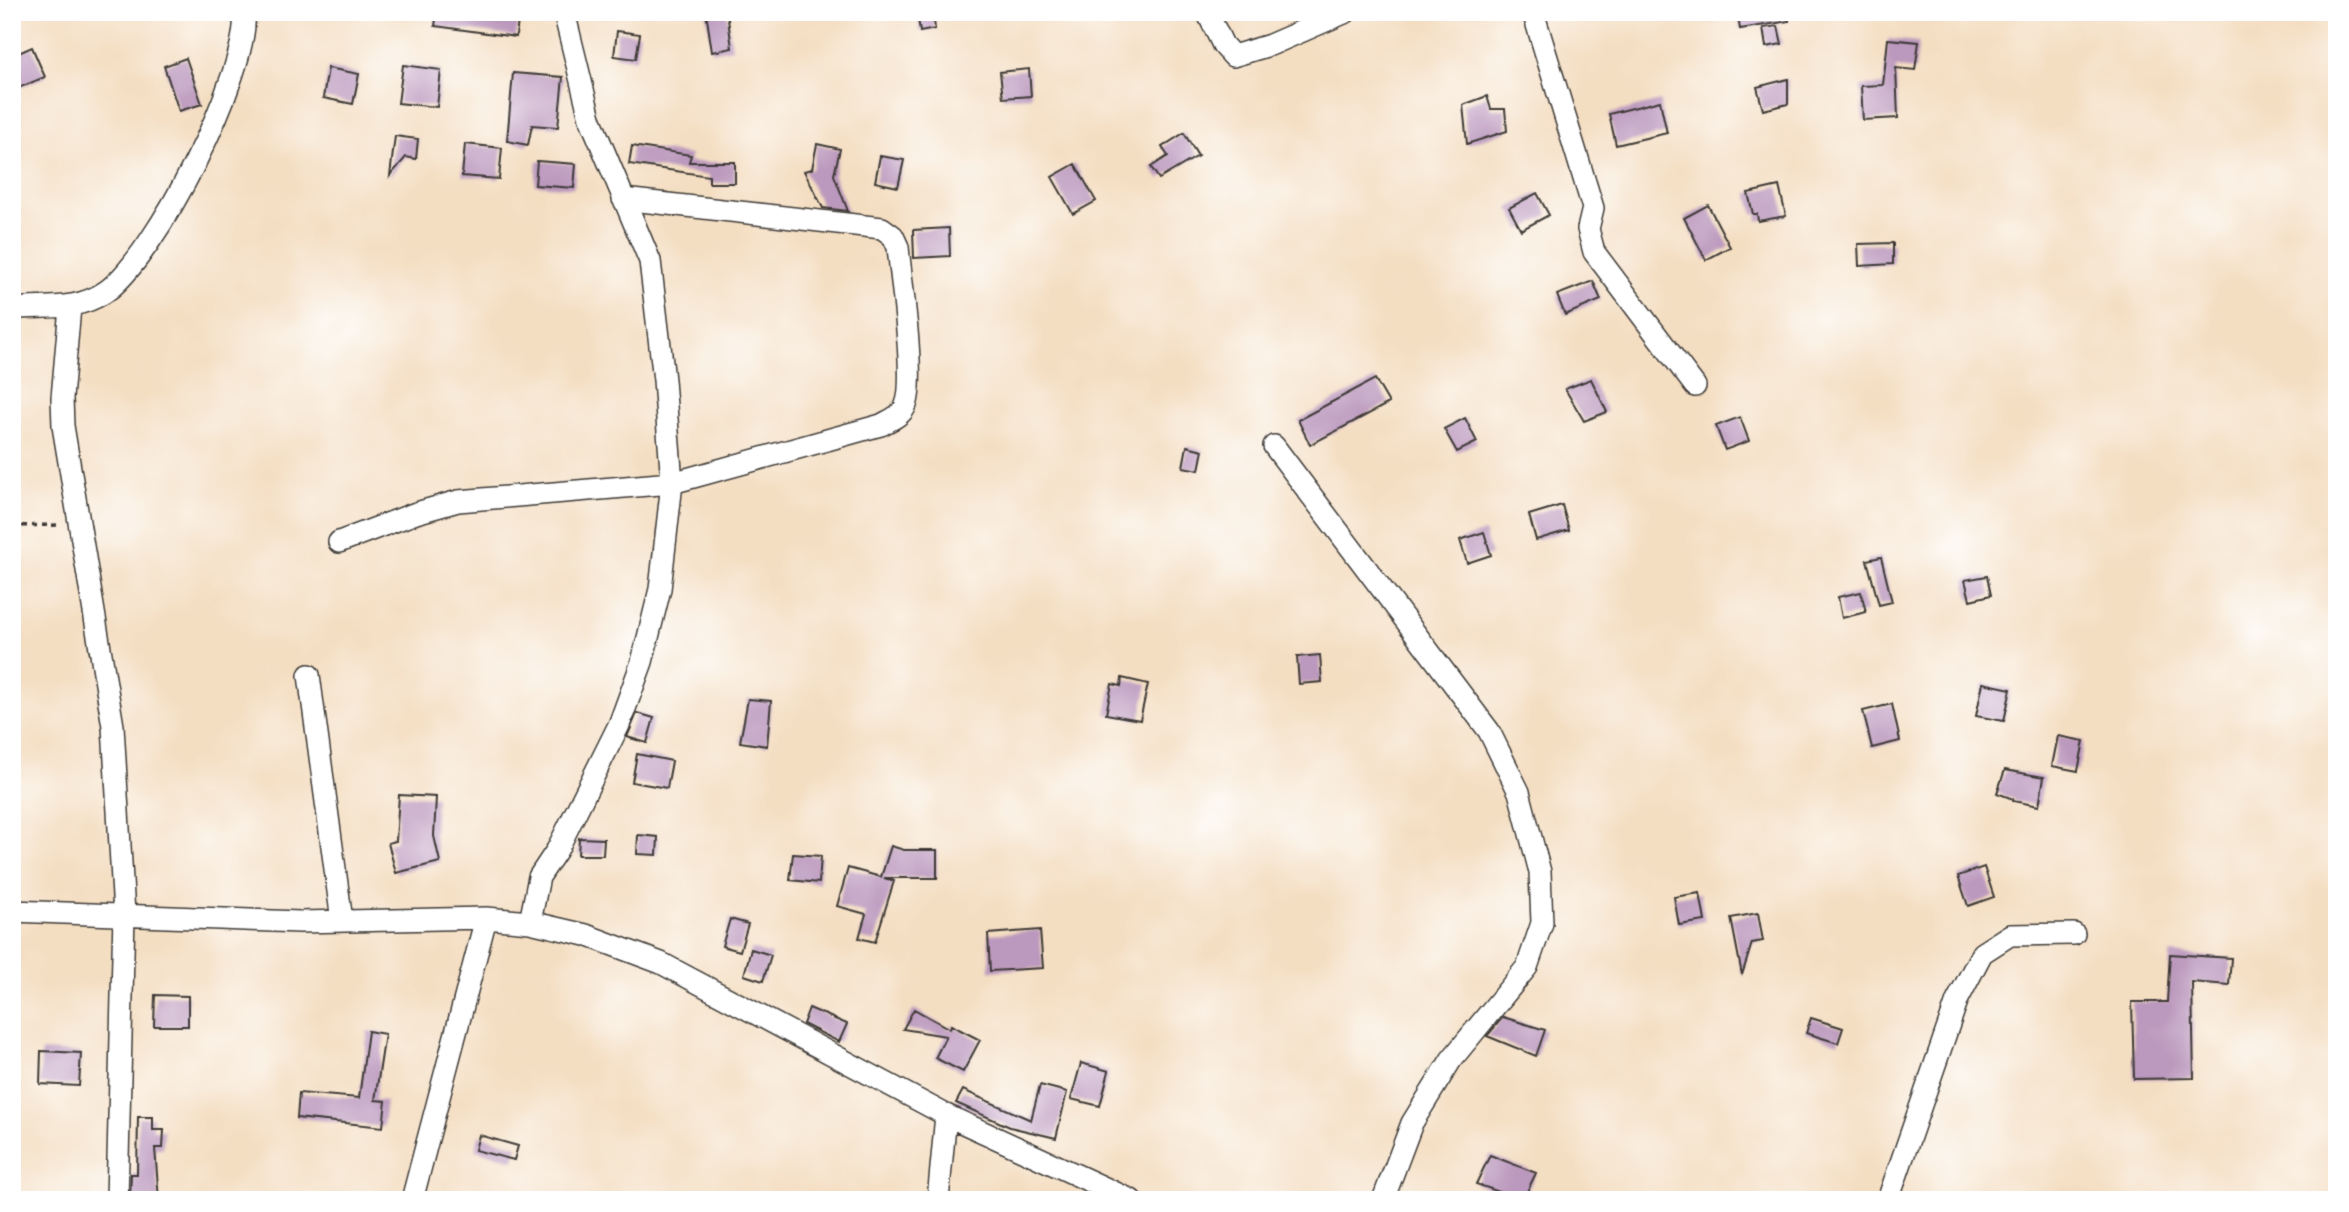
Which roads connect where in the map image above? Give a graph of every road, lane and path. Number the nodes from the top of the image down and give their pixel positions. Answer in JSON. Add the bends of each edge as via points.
{"nodes":[{"id":1,"x":244,"y":12,"type":"edge"},
{"id":2,"x":564,"y":12,"type":"edge"},
{"id":3,"x":1207,"y":12,"type":"edge"},
{"id":4,"x":1346,"y":12,"type":"edge"},
{"id":5,"x":1533,"y":12,"type":"edge"},
{"id":6,"x":623,"y":199,"type":"junction"},
{"id":7,"x":70,"y":307,"type":"junction"},
{"id":8,"x":12,"y":309,"type":"edge"},
{"id":9,"x":1695,"y":386,"type":"dead end"},
{"id":10,"x":1274,"y":446,"type":"dead end"},
{"id":11,"x":672,"y":483,"type":"junction"},
{"id":12,"x":78,"y":525,"type":"junction"},
{"id":13,"x":12,"y":526,"type":"edge"},
{"id":14,"x":340,"y":542,"type":"dead end"},
{"id":15,"x":309,"y":676,"type":"dead end"},
{"id":16,"x":12,"y":911,"type":"edge"},
{"id":17,"x":124,"y":914,"type":"junction"},
{"id":18,"x":486,"y":918,"type":"junction"},
{"id":19,"x":342,"y":921,"type":"junction"},
{"id":20,"x":530,"y":922,"type":"junction"},
{"id":21,"x":2074,"y":934,"type":"dead end"},
{"id":22,"x":946,"y":1115,"type":"junction"},
{"id":23,"x":117,"y":1200,"type":"edge"},
{"id":24,"x":412,"y":1200,"type":"edge"},
{"id":25,"x":938,"y":1200,"type":"edge"},
{"id":26,"x":1131,"y":1200,"type":"edge"},
{"id":27,"x":1383,"y":1200,"type":"edge"},
{"id":28,"x":1888,"y":1200,"type":"edge"}],
"edges":[{"from":1,"to":7,"type":"street","via":[[246,23],[235,64],[168,217],[129,270],[107,291]]},
{"from":2,"to":6,"type":"street","via":[[590,118]]},
{"from":3,"to":4,"type":"street","via":[[1233,56]]},
{"from":5,"to":9,"type":"street","via":[[1592,208],[1588,229],[1594,253]]},
{"from":6,"to":11,"type":"street","via":[[650,261],[654,284]]},
{"from":6,"to":11,"type":"street","via":[[860,224],[882,228],[898,247],[909,377],[906,407],[898,416],[850,435]]},
{"from":7,"to":8,"type":"street"},
{"from":7,"to":12,"type":"street","via":[[62,407]]},
{"from":10,"to":27,"type":"street","via":[[1489,731],[1519,792],[1540,872],[1542,923],[1527,967],[1451,1060],[1412,1123]]},
{"from":11,"to":14,"type":"street","via":[[458,501]]},
{"from":11,"to":20,"type":"street","via":[[660,589],[642,662],[618,725],[557,850],[539,877]]},
{"from":12,"to":13,"type":"path"},
{"from":12,"to":17,"type":"street","via":[[113,726]]},
{"from":15,"to":19,"type":"street"},
{"from":16,"to":17,"type":"street"},
{"from":17,"to":19,"type":"street"},
{"from":17,"to":23,"type":"street"},
{"from":18,"to":19,"type":"street"},
{"from":18,"to":20,"type":"street"},
{"from":18,"to":24,"type":"street"},
{"from":20,"to":22,"type":"street","via":[[586,935],[661,963]]},
{"from":21,"to":28,"type":"street","via":[[2010,935],[1982,953],[1957,1001]]},
{"from":22,"to":25,"type":"street"},
{"from":22,"to":26,"type":"street"}]}
